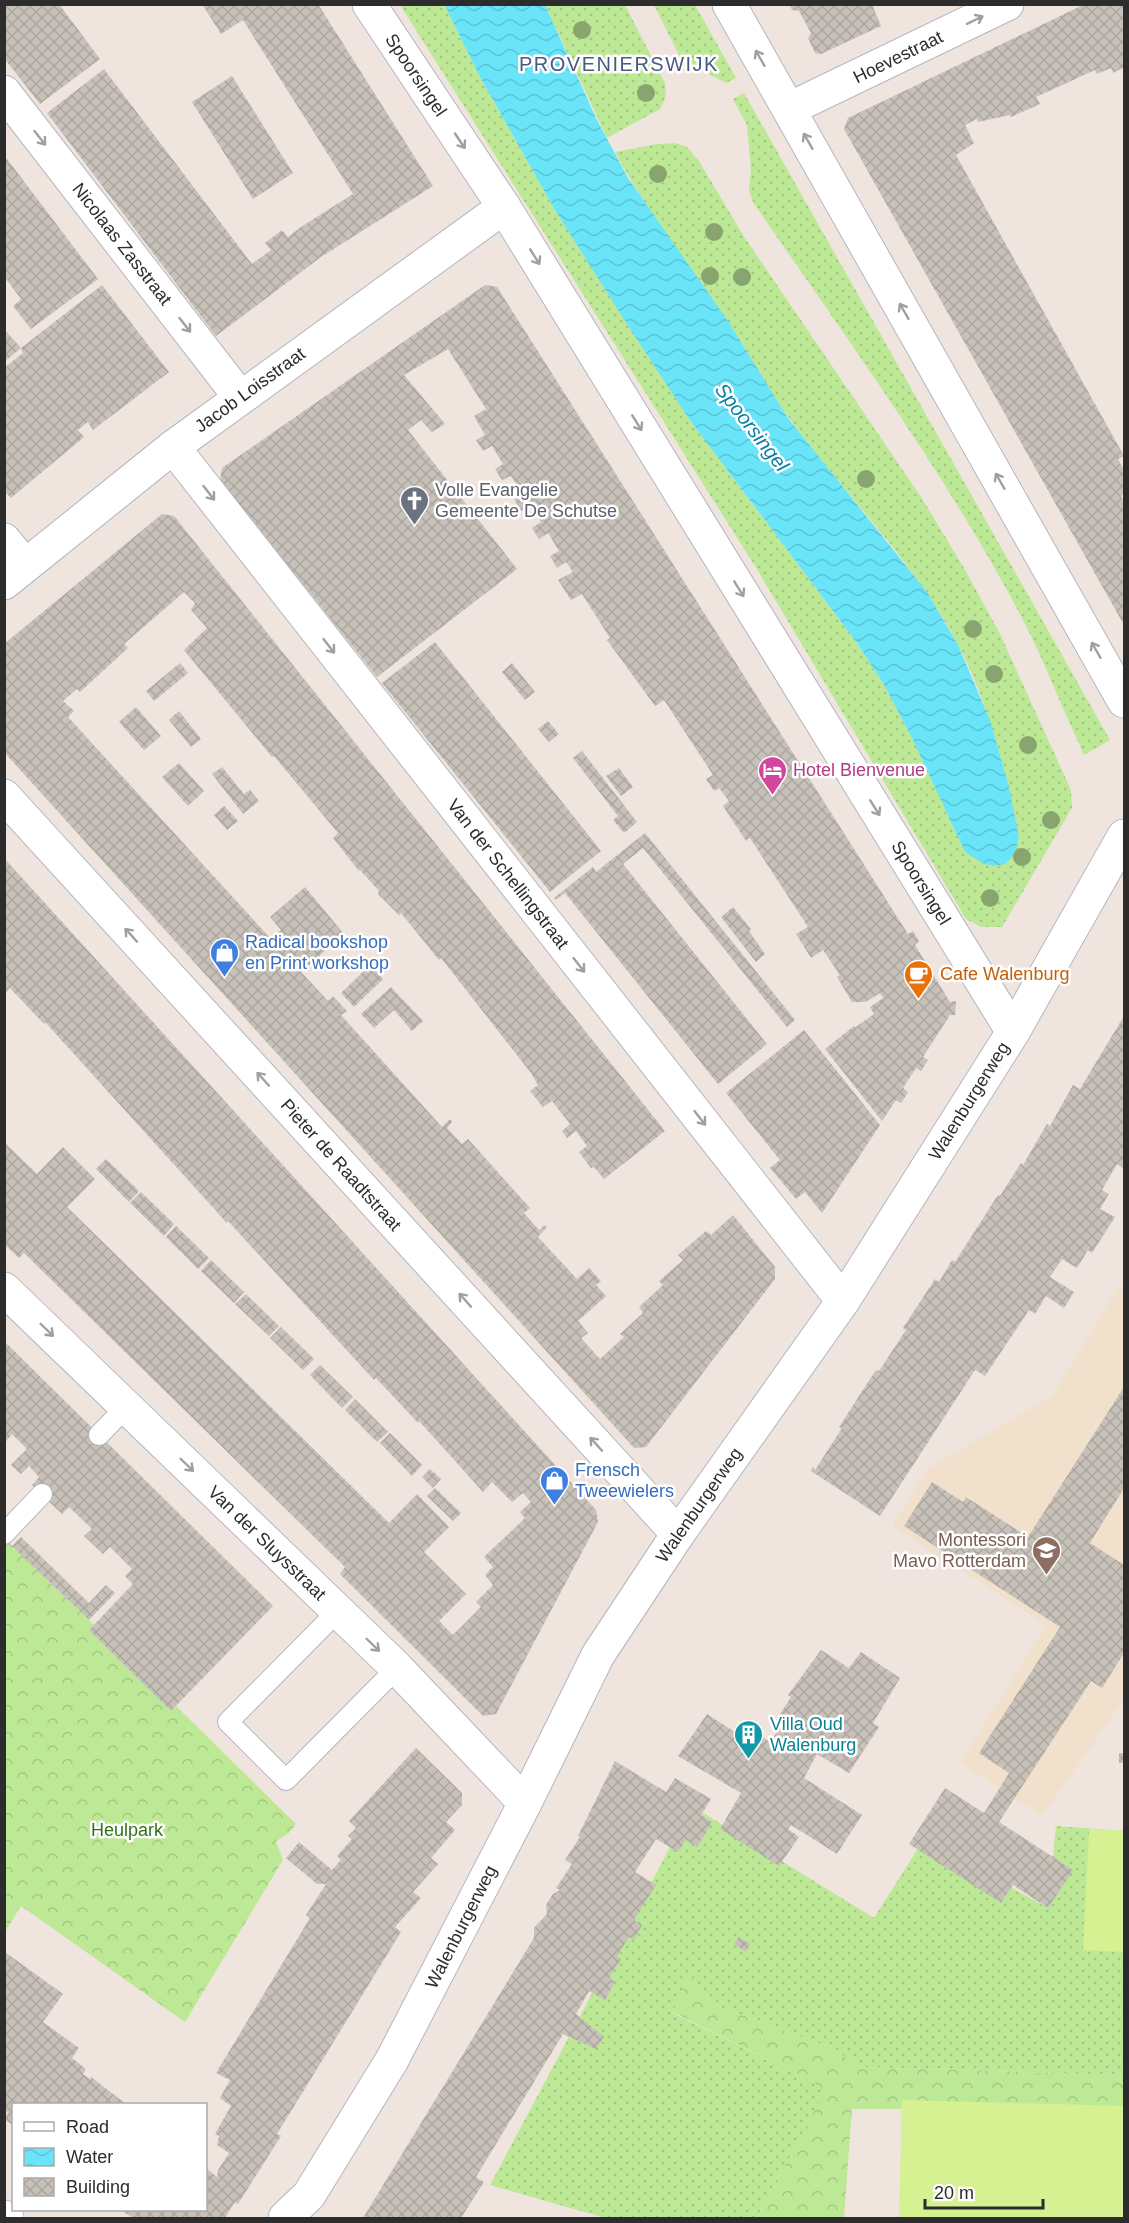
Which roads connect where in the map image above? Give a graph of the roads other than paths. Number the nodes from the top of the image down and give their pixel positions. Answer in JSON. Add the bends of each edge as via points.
{"nodes":[{"id":1,"x":369,"y":4,"type":"edge"},
{"id":2,"x":729,"y":4,"type":"edge"},
{"id":3,"x":1007,"y":4,"type":"edge"},
{"id":4,"x":4,"y":92,"type":"edge"},
{"id":5,"x":789,"y":109,"type":"junction"},
{"id":6,"x":504,"y":207,"type":"junction"},
{"id":7,"x":240,"y":397,"type":"junction"},
{"id":8,"x":173,"y":447,"type":"junction"},
{"id":9,"x":4,"y":540,"type":"edge"},
{"id":10,"x":15,"y":574,"type":"edge"},
{"id":11,"x":1125,"y":701,"type":"edge"},
{"id":12,"x":4,"y":796,"type":"edge"},
{"id":13,"x":1125,"y":836,"type":"edge"},
{"id":14,"x":1013,"y":1032,"type":"junction"},
{"id":15,"x":4,"y":1289,"type":"edge"},
{"id":16,"x":843,"y":1302,"type":"junction"},
{"id":17,"x":126,"y":1407,"type":"junction"},
{"id":18,"x":99,"y":1435,"type":"dead end"},
{"id":19,"x":42,"y":1494,"type":"dead end"},
{"id":20,"x":4,"y":1534,"type":"edge"},
{"id":21,"x":678,"y":1534,"type":"junction"},
{"id":22,"x":338,"y":1611,"type":"junction"},
{"id":23,"x":397,"y":1668,"type":"junction"},
{"id":24,"x":525,"y":1803,"type":"junction"},
{"id":25,"x":305,"y":2206,"type":"edge"},
{"id":26,"x":285,"y":2218,"type":"edge"}],
"edges":[{"from":1,"to":6,"type":"street","name":"Spoorsingel","one_way":true},
{"from":5,"to":2,"type":"street","one_way":true},
{"from":5,"to":3,"type":"street","name":"Hoevestraat","one_way":true},
{"from":4,"to":7,"type":"street","name":"Nicolaas Zasstraat","one_way":true},
{"from":11,"to":5,"type":"street","one_way":true},
{"from":6,"to":7,"type":"street","name":"Jacob Loisstraat"},
{"from":6,"to":14,"type":"street","name":"Spoorsingel","one_way":true},
{"from":7,"to":8,"type":"street","name":"Jacob Loisstraat"},
{"from":8,"to":10,"type":"street","name":"Jacob Loisstraat"},
{"from":8,"to":16,"type":"street","name":"Van der Schellingstraat","one_way":true},
{"from":9,"to":10,"type":"street"},
{"from":21,"to":12,"type":"street","name":"Pieter de Raadtstraat","one_way":true},
{"from":13,"to":14,"type":"street","name":"Walenburgerweg"},
{"from":14,"to":16,"type":"street","name":"Walenburgerweg"},
{"from":15,"to":17,"type":"street","name":"Van der Sluysstraat","one_way":true},
{"from":16,"to":21,"type":"street","name":"Walenburgerweg"},
{"from":17,"to":18,"type":"lane"},
{"from":17,"to":22,"type":"street","name":"Van der Sluysstraat","one_way":true},
{"from":19,"to":20,"type":"lane"},
{"from":21,"to":24,"type":"street","name":"Walenburgerweg","via":[[598,1655]]},
{"from":22,"to":23,"type":"street","name":"Van der Sluysstraat","one_way":true},
{"from":22,"to":23,"type":"lane","via":[[228,1722],[286,1780]]},
{"from":23,"to":24,"type":"street","name":"Van der Sluysstraat"},
{"from":24,"to":25,"type":"street","name":"Walenburgerweg","via":[[392,2060]]},
{"from":25,"to":26,"type":"street","name":"Walenburgerweg"}]}
